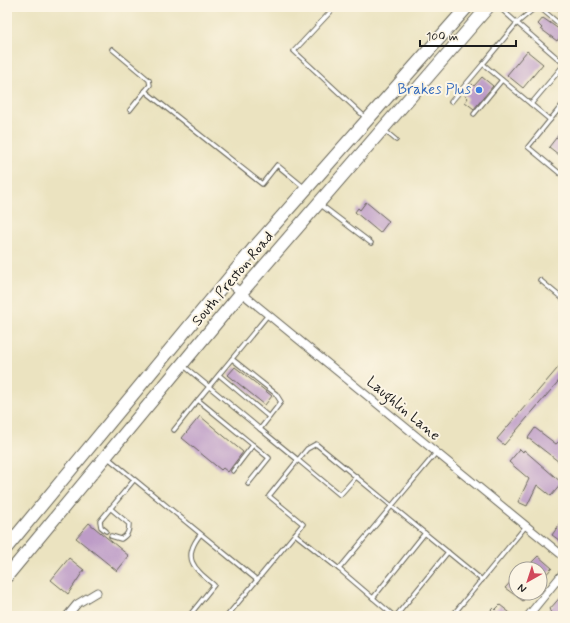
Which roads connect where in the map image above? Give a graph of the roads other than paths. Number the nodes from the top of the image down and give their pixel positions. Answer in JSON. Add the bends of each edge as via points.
{"nodes":[{"id":1,"x":335,"y":7,"type":"edge"},
{"id":2,"x":467,"y":7,"type":"edge"},
{"id":3,"x":488,"y":7,"type":"edge"},
{"id":4,"x":499,"y":7,"type":"edge"},
{"id":5,"x":536,"y":7,"type":"edge"},
{"id":6,"x":539,"y":7,"type":"edge"},
{"id":7,"x":558,"y":7,"type":"edge"},
{"id":8,"x":563,"y":11,"type":"edge"},
{"id":9,"x":517,"y":24,"type":"junction"},
{"id":10,"x":563,"y":27,"type":"edge"},
{"id":11,"x":112,"y":49,"type":"dead end"},
{"id":12,"x":482,"y":64,"type":"junction"},
{"id":13,"x":563,"y":64,"type":"edge"},
{"id":14,"x":502,"y":80,"type":"junction"},
{"id":15,"x":145,"y":91,"type":"junction"},
{"id":16,"x":451,"y":102,"type":"dead end"},
{"id":17,"x":531,"y":104,"type":"junction"},
{"id":18,"x":563,"y":104,"type":"edge"},
{"id":19,"x":130,"y":110,"type":"dead end"},
{"id":20,"x":474,"y":114,"type":"dead end"},
{"id":21,"x":368,"y":119,"type":"junction"},
{"id":22,"x":550,"y":120,"type":"junction"},
{"id":23,"x":383,"y":128,"type":"junction"},
{"id":24,"x":396,"y":140,"type":"dead end"},
{"id":25,"x":563,"y":176,"type":"edge"},
{"id":26,"x":306,"y":189,"type":"junction"},
{"id":27,"x":318,"y":203,"type":"junction"},
{"id":28,"x":371,"y":243,"type":"dead end"},
{"id":29,"x":540,"y":280,"type":"dead end"},
{"id":30,"x":227,"y":281,"type":"junction"},
{"id":31,"x":241,"y":293,"type":"junction"},
{"id":32,"x":563,"y":299,"type":"edge"},
{"id":33,"x":268,"y":314,"type":"junction"},
{"id":34,"x":232,"y":359,"type":"junction"},
{"id":35,"x":182,"y":364,"type":"junction"},
{"id":36,"x":219,"y":375,"type":"junction"},
{"id":37,"x":209,"y":387,"type":"junction"},
{"id":38,"x":198,"y":400,"type":"junction"},
{"id":39,"x":269,"y":417,"type":"junction"},
{"id":40,"x":260,"y":429,"type":"junction"},
{"id":41,"x":174,"y":430,"type":"dead end"},
{"id":42,"x":254,"y":445,"type":"junction"},
{"id":43,"x":436,"y":453,"type":"junction"},
{"id":44,"x":106,"y":457,"type":"junction"},
{"id":45,"x":298,"y":460,"type":"junction"},
{"id":46,"x":233,"y":471,"type":"dead end"},
{"id":47,"x":356,"y":477,"type":"junction"},
{"id":48,"x":134,"y":480,"type":"junction"},
{"id":49,"x":248,"y":484,"type":"dead end"},
{"id":50,"x":391,"y":506,"type":"junction"},
{"id":51,"x":110,"y":508,"type":"junction"},
{"id":52,"x":526,"y":526,"type":"junction"},
{"id":53,"x":106,"y":531,"type":"dead end"},
{"id":54,"x":425,"y":533,"type":"junction"},
{"id":55,"x":295,"y":534,"type":"junction"},
{"id":56,"x":200,"y":535,"type":"junction"},
{"id":57,"x":112,"y":536,"type":"dead end"},
{"id":58,"x":7,"y":547,"type":"edge"},
{"id":59,"x":448,"y":552,"type":"junction"},
{"id":60,"x":563,"y":556,"type":"edge"},
{"id":61,"x":339,"y":569,"type":"junction"},
{"id":62,"x":563,"y":573,"type":"edge"},
{"id":63,"x":7,"y":576,"type":"edge"},
{"id":64,"x":257,"y":580,"type":"junction"},
{"id":65,"x":482,"y":580,"type":"junction"},
{"id":66,"x":97,"y":592,"type":"dead end"},
{"id":67,"x":373,"y":598,"type":"junction"},
{"id":68,"x":67,"y":616,"type":"edge"},
{"id":69,"x":189,"y":616,"type":"edge"},
{"id":70,"x":227,"y":616,"type":"edge"},
{"id":71,"x":395,"y":616,"type":"edge"},
{"id":72,"x":452,"y":616,"type":"edge"},
{"id":73,"x":528,"y":616,"type":"edge"}],
"edges":[{"from":1,"to":21,"type":"lane","via":[[294,52]]},
{"from":2,"to":21,"type":"main road","name":"South Preston Road"},
{"from":3,"to":23,"type":"main road","name":"South Preston Road"},
{"from":4,"to":9,"type":"lane"},
{"from":5,"to":9,"type":"lane"},
{"from":6,"to":10,"type":"lane"},
{"from":7,"to":8,"type":"lane"},
{"from":9,"to":12,"type":"lane"},
{"from":9,"to":13,"type":"lane"},
{"from":11,"to":15,"type":"lane","via":[[149,80],[150,85]]},
{"from":12,"to":14,"type":"lane"},
{"from":12,"to":16,"type":"lane"},
{"from":13,"to":17,"type":"lane"},
{"from":14,"to":17,"type":"lane"},
{"from":14,"to":20,"type":"lane"},
{"from":15,"to":19,"type":"lane"},
{"from":15,"to":26,"type":"lane","via":[[262,184],[277,165]]},
{"from":17,"to":22,"type":"lane"},
{"from":18,"to":22,"type":"lane"},
{"from":21,"to":26,"type":"main road","name":"South Preston Road"},
{"from":22,"to":25,"type":"lane","via":[[528,147]]},
{"from":23,"to":24,"type":"lane"},
{"from":23,"to":27,"type":"main road","name":"South Preston Road"},
{"from":26,"to":30,"type":"main road","name":"South Preston Road"},
{"from":27,"to":28,"type":"lane"},
{"from":27,"to":31,"type":"main road","name":"South Preston Road"},
{"from":29,"to":32,"type":"lane"},
{"from":30,"to":31,"type":"street","name":"Laughlin Lane"},
{"from":30,"to":58,"type":"main road","name":"South Preston Road"},
{"from":31,"to":33,"type":"street","name":"Laughlin Lane"},
{"from":31,"to":35,"type":"main road","name":"South Preston Road"},
{"from":33,"to":34,"type":"lane"},
{"from":33,"to":43,"type":"street","name":"Laughlin Lane"},
{"from":34,"to":36,"type":"lane"},
{"from":34,"to":39,"type":"lane","via":[[279,397],[281,402]]},
{"from":35,"to":37,"type":"lane"},
{"from":35,"to":44,"type":"main road","name":"South Preston Road"},
{"from":36,"to":37,"type":"lane"},
{"from":36,"to":39,"type":"lane"},
{"from":37,"to":38,"type":"lane"},
{"from":37,"to":40,"type":"lane"},
{"from":38,"to":41,"type":"lane"},
{"from":38,"to":42,"type":"lane"},
{"from":39,"to":40,"type":"lane"},
{"from":40,"to":45,"type":"lane"},
{"from":42,"to":46,"type":"lane"},
{"from":42,"to":49,"type":"lane","via":[[269,458]]},
{"from":43,"to":50,"type":"lane"},
{"from":43,"to":52,"type":"street","name":"Laughlin Lane"},
{"from":44,"to":48,"type":"lane"},
{"from":44,"to":63,"type":"main road","name":"South Preston Road"},
{"from":45,"to":47,"type":"lane","via":[[307,449],[316,444]]},
{"from":45,"to":47,"type":"lane","via":[[340,495]]},
{"from":45,"to":55,"type":"lane","via":[[269,496],[303,524]]},
{"from":47,"to":50,"type":"lane"},
{"from":48,"to":51,"type":"lane"},
{"from":48,"to":56,"type":"lane"},
{"from":50,"to":54,"type":"lane"},
{"from":50,"to":61,"type":"lane"},
{"from":51,"to":53,"type":"lane","via":[[100,521],[101,528]]},
{"from":51,"to":57,"type":"lane","via":[[129,524],[126,536],[121,539]]},
{"from":52,"to":60,"type":"street","name":"Laughlin Lane"},
{"from":52,"to":65,"type":"lane"},
{"from":54,"to":59,"type":"lane"},
{"from":54,"to":67,"type":"lane"},
{"from":55,"to":61,"type":"lane"},
{"from":55,"to":64,"type":"lane"},
{"from":56,"to":64,"type":"lane"},
{"from":56,"to":69,"type":"lane","via":[[192,546],[192,564],[214,585]]},
{"from":59,"to":65,"type":"lane"},
{"from":59,"to":71,"type":"lane"},
{"from":61,"to":67,"type":"lane"},
{"from":62,"to":73,"type":"street"},
{"from":64,"to":70,"type":"lane"},
{"from":65,"to":72,"type":"lane"},
{"from":66,"to":68,"type":"street","via":[[77,604]]},
{"from":67,"to":71,"type":"lane"}]}
